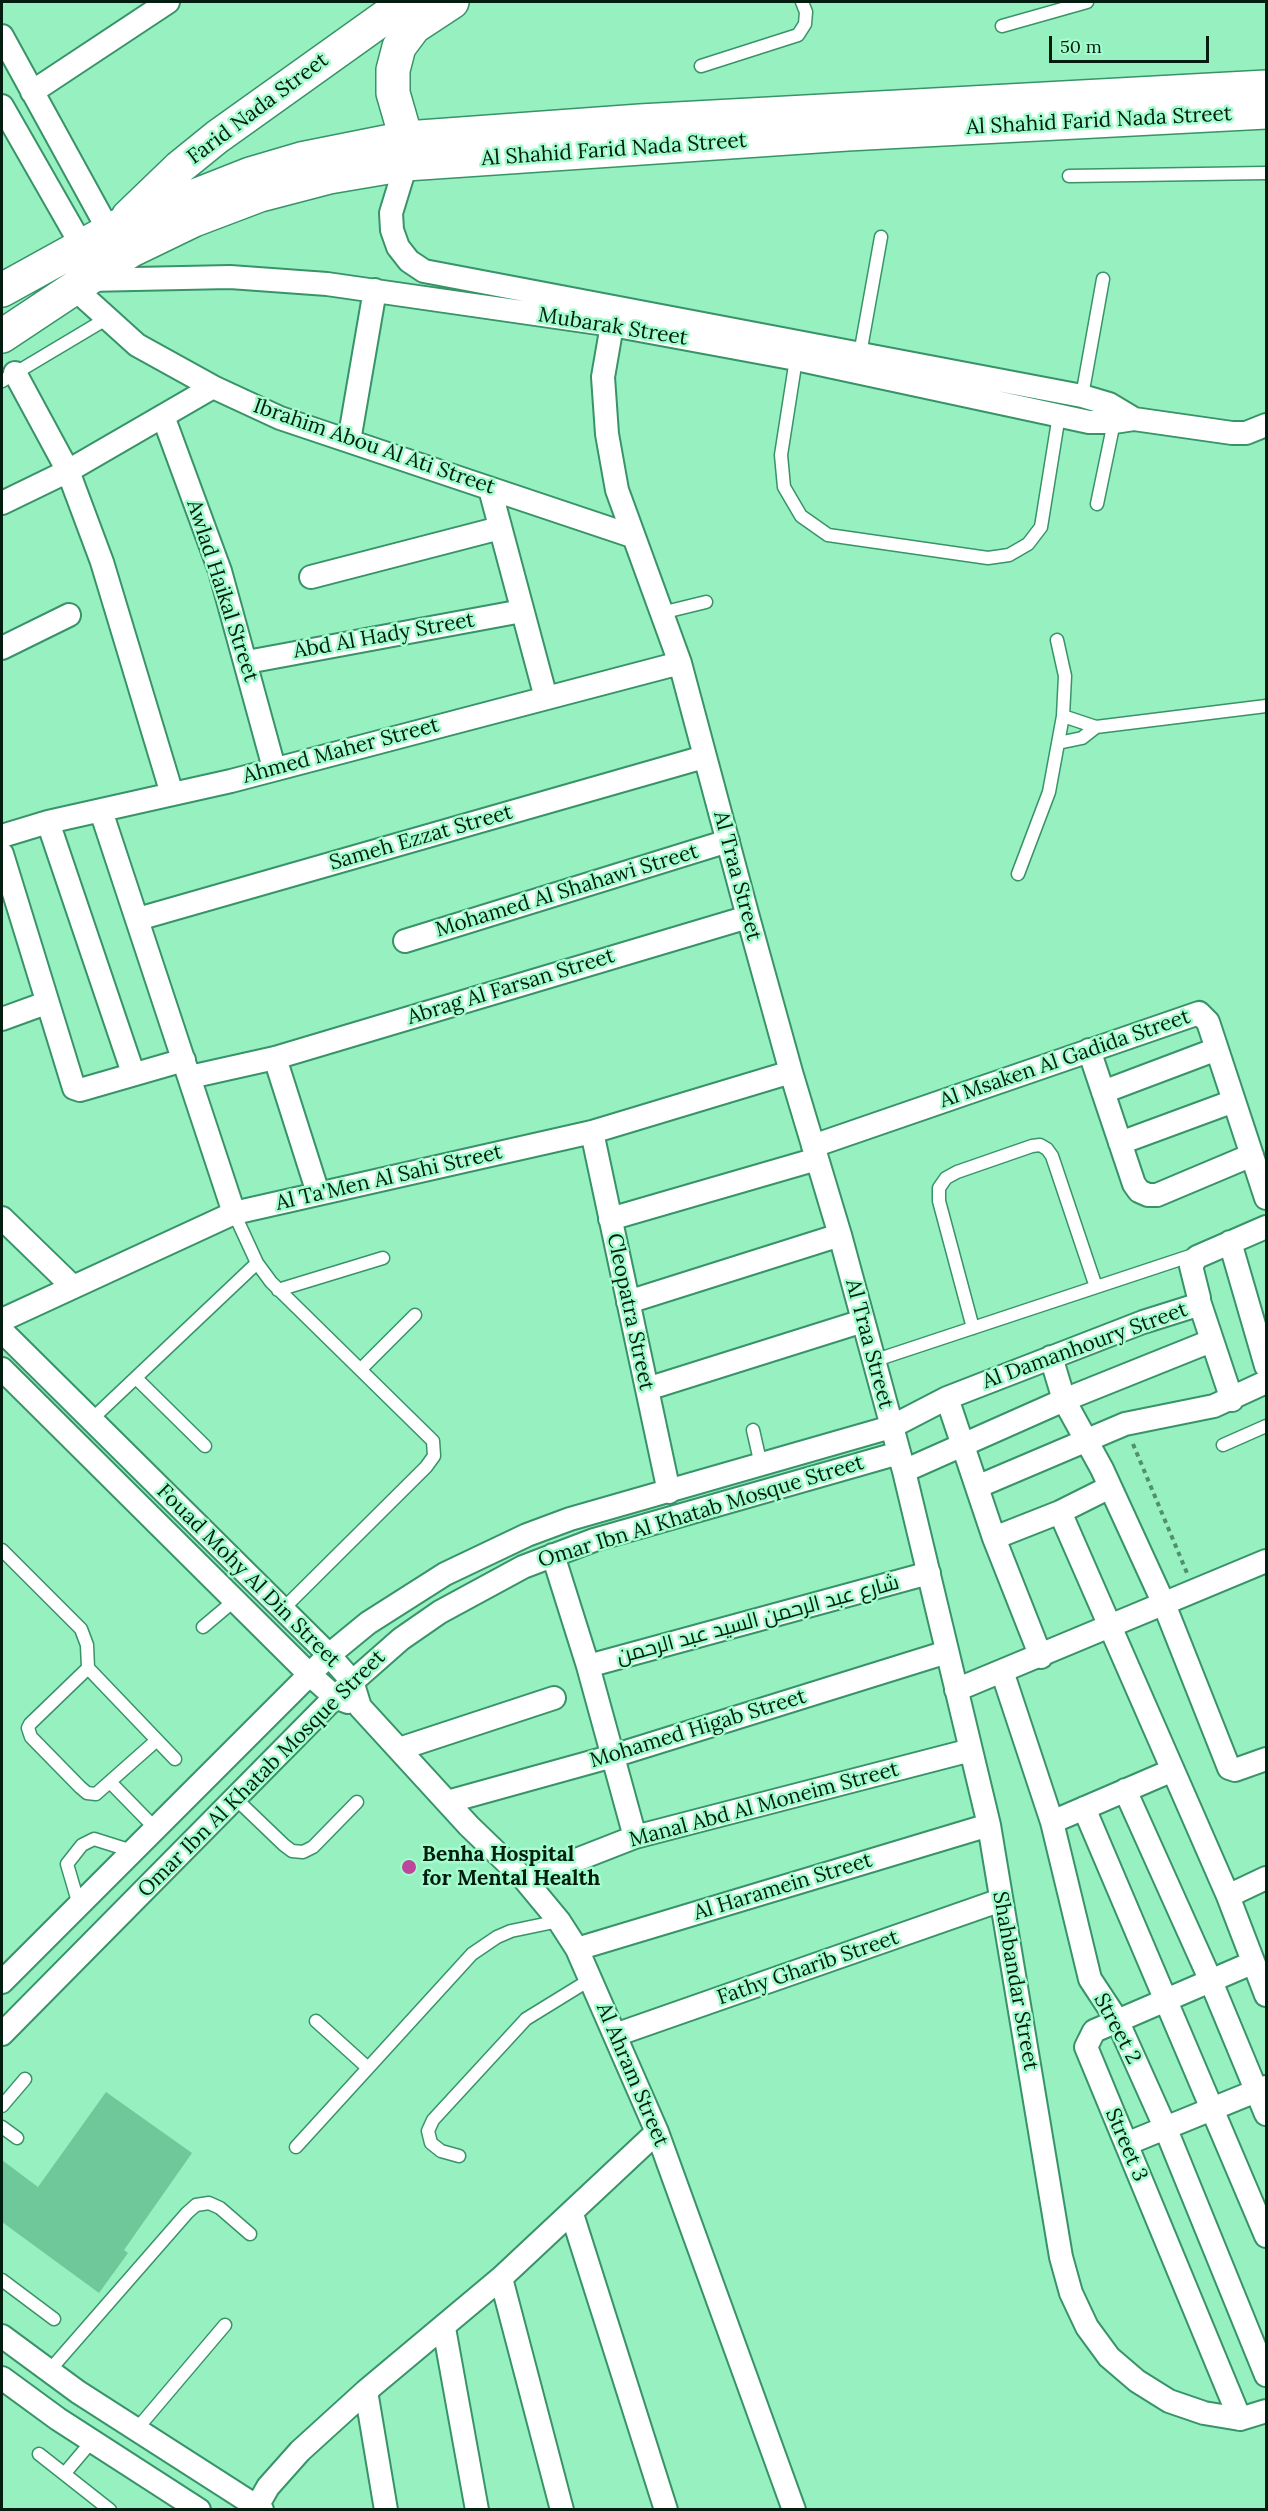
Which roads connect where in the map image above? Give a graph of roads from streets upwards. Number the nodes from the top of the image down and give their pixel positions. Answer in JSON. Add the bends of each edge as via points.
{"nodes":[{"id":1,"x":168,"y":2,"type":"edge"},
{"id":2,"x":406,"y":2,"type":"edge"},
{"id":3,"x":452,"y":2,"type":"edge"},
{"id":4,"x":2,"y":36,"type":"edge"},
{"id":5,"x":1266,"y":87,"type":"edge"},
{"id":6,"x":32,"y":92,"type":"junction"},
{"id":7,"x":2,"y":106,"type":"edge"},
{"id":8,"x":1266,"y":112,"type":"edge"},
{"id":9,"x":406,"y":151,"type":"junction"},
{"id":10,"x":103,"y":234,"type":"junction"},
{"id":11,"x":80,"y":284,"type":"junction"},
{"id":12,"x":2,"y":290,"type":"edge"},
{"id":13,"x":375,"y":290,"type":"junction"},
{"id":14,"x":612,"y":325,"type":"junction"},
{"id":15,"x":2,"y":336,"type":"edge"},
{"id":16,"x":798,"y":351,"type":"junction"},
{"id":17,"x":8,"y":377,"type":"edge"},
{"id":18,"x":213,"y":387,"type":"junction"},
{"id":19,"x":1082,"y":396,"type":"junction"},
{"id":20,"x":163,"y":416,"type":"junction"},
{"id":21,"x":1068,"y":417,"type":"junction"},
{"id":22,"x":1124,"y":421,"type":"junction"},
{"id":23,"x":1266,"y":425,"type":"edge"},
{"id":24,"x":349,"y":441,"type":"junction"},
{"id":25,"x":68,"y":471,"type":"junction"},
{"id":26,"x":490,"y":489,"type":"junction"},
{"id":27,"x":2,"y":504,"type":"edge"},
{"id":28,"x":500,"y":528,"type":"junction"},
{"id":29,"x":632,"y":536,"type":"junction"},
{"id":30,"x":311,"y":577,"type":"dead end"},
{"id":31,"x":522,"y":611,"type":"junction"},
{"id":32,"x":69,"y":615,"type":"dead end"},
{"id":33,"x":2,"y":648,"type":"edge"},
{"id":34,"x":247,"y":662,"type":"junction"},
{"id":35,"x":680,"y":663,"type":"junction"},
{"id":36,"x":546,"y":698,"type":"junction"},
{"id":37,"x":705,"y":757,"type":"junction"},
{"id":38,"x":274,"y":768,"type":"junction"},
{"id":39,"x":172,"y":794,"type":"junction"},
{"id":40,"x":101,"y":811,"type":"junction"},
{"id":41,"x":48,"y":822,"type":"junction"},
{"id":42,"x":2,"y":836,"type":"edge"},
{"id":43,"x":728,"y":840,"type":"junction"},
{"id":44,"x":2,"y":854,"type":"edge"},
{"id":45,"x":748,"y":917,"type":"junction"},
{"id":46,"x":138,"y":919,"type":"junction"},
{"id":47,"x":405,"y":941,"type":"dead end"},
{"id":48,"x":46,"y":1003,"type":"junction"},
{"id":49,"x":2,"y":1019,"type":"edge"},
{"id":50,"x":1217,"y":1049,"type":"junction"},
{"id":51,"x":1089,"y":1050,"type":"junction"},
{"id":52,"x":275,"y":1058,"type":"junction"},
{"id":53,"x":187,"y":1068,"type":"junction"},
{"id":54,"x":791,"y":1072,"type":"junction"},
{"id":55,"x":133,"y":1073,"type":"junction"},
{"id":56,"x":1103,"y":1092,"type":"junction"},
{"id":57,"x":1234,"y":1101,"type":"junction"},
{"id":58,"x":592,"y":1132,"type":"junction"},
{"id":59,"x":1120,"y":1143,"type":"junction"},
{"id":60,"x":815,"y":1153,"type":"junction"},
{"id":61,"x":1252,"y":1155,"type":"junction"},
{"id":62,"x":318,"y":1193,"type":"junction"},
{"id":63,"x":1266,"y":1198,"type":"edge"},
{"id":64,"x":234,"y":1213,"type":"junction"},
{"id":65,"x":2,"y":1218,"type":"edge"},
{"id":66,"x":610,"y":1219,"type":"junction"},
{"id":67,"x":1266,"y":1227,"type":"edge"},
{"id":68,"x":840,"y":1235,"type":"junction"},
{"id":69,"x":1230,"y":1242,"type":"junction"},
{"id":70,"x":72,"y":1286,"type":"junction"},
{"id":71,"x":1198,"y":1301,"type":"junction"},
{"id":72,"x":628,"y":1302,"type":"junction"},
{"id":73,"x":2,"y":1320,"type":"edge"},
{"id":74,"x":863,"y":1321,"type":"junction"},
{"id":75,"x":2,"y":1331,"type":"edge"},
{"id":76,"x":1211,"y":1341,"type":"junction"},
{"id":77,"x":1051,"y":1357,"type":"junction"},
{"id":78,"x":1266,"y":1366,"type":"edge"},
{"id":79,"x":2,"y":1369,"type":"edge"},
{"id":80,"x":1266,"y":1382,"type":"edge"},
{"id":81,"x":647,"y":1389,"type":"junction"},
{"id":82,"x":947,"y":1398,"type":"junction"},
{"id":83,"x":1064,"y":1400,"type":"junction"},
{"id":84,"x":1232,"y":1400,"type":"junction"},
{"id":85,"x":891,"y":1427,"type":"junction"},
{"id":86,"x":1086,"y":1441,"type":"junction"},
{"id":87,"x":964,"y":1446,"type":"junction"},
{"id":88,"x":901,"y":1462,"type":"junction"},
{"id":89,"x":979,"y":1486,"type":"junction"},
{"id":90,"x":1110,"y":1487,"type":"junction"},
{"id":91,"x":669,"y":1492,"type":"junction"},
{"id":92,"x":1060,"y":1512,"type":"junction"},
{"id":93,"x":994,"y":1538,"type":"junction"},
{"id":94,"x":553,"y":1555,"type":"junction"},
{"id":95,"x":1266,"y":1561,"type":"edge"},
{"id":96,"x":929,"y":1573,"type":"junction"},
{"id":97,"x":1164,"y":1604,"type":"junction"},
{"id":98,"x":1110,"y":1627,"type":"junction"},
{"id":99,"x":947,"y":1652,"type":"junction"},
{"id":100,"x":329,"y":1655,"type":"junction"},
{"id":101,"x":1041,"y":1657,"type":"junction"},
{"id":102,"x":588,"y":1666,"type":"junction"},
{"id":103,"x":1002,"y":1671,"type":"junction"},
{"id":104,"x":309,"y":1674,"type":"junction"},
{"id":105,"x":352,"y":1681,"type":"junction"},
{"id":106,"x":956,"y":1690,"type":"junction"},
{"id":107,"x":335,"y":1697,"type":"junction"},
{"id":108,"x":554,"y":1698,"type":"dead end"},
{"id":109,"x":360,"y":1707,"type":"junction"},
{"id":110,"x":399,"y":1749,"type":"junction"},
{"id":111,"x":971,"y":1750,"type":"junction"},
{"id":112,"x":613,"y":1756,"type":"junction"},
{"id":113,"x":1266,"y":1759,"type":"edge"},
{"id":114,"x":1173,"y":1770,"type":"junction"},
{"id":115,"x":1125,"y":1790,"type":"junction"},
{"id":116,"x":447,"y":1802,"type":"junction"},
{"id":117,"x":1084,"y":1808,"type":"junction"},
{"id":118,"x":1052,"y":1822,"type":"junction"},
{"id":119,"x":989,"y":1826,"type":"junction"},
{"id":120,"x":635,"y":1837,"type":"junction"},
{"id":121,"x":145,"y":1838,"type":"junction"},
{"id":122,"x":172,"y":1862,"type":"junction"},
{"id":123,"x":1266,"y":1878,"type":"edge"},
{"id":124,"x":525,"y":1880,"type":"junction"},
{"id":125,"x":1228,"y":1896,"type":"junction"},
{"id":126,"x":1001,"y":1900,"type":"junction"},
{"id":127,"x":577,"y":1949,"type":"junction"},
{"id":128,"x":1252,"y":1963,"type":"junction"},
{"id":129,"x":1210,"y":1979,"type":"junction"},
{"id":130,"x":2,"y":1982,"type":"edge"},
{"id":131,"x":1266,"y":1995,"type":"edge"},
{"id":132,"x":1166,"y":1999,"type":"junction"},
{"id":133,"x":1117,"y":2020,"type":"junction"},
{"id":134,"x":2,"y":2034,"type":"edge"},
{"id":135,"x":615,"y":2035,"type":"junction"},
{"id":136,"x":1262,"y":2090,"type":"edge"},
{"id":137,"x":1214,"y":2109,"type":"junction"},
{"id":138,"x":1266,"y":2114,"type":"edge"},
{"id":139,"x":1165,"y":2127,"type":"junction"},
{"id":140,"x":657,"y":2132,"type":"junction"},
{"id":141,"x":1126,"y":2144,"type":"junction"},
{"id":142,"x":572,"y":2214,"type":"junction"},
{"id":143,"x":1266,"y":2236,"type":"edge"},
{"id":144,"x":501,"y":2278,"type":"junction"},
{"id":145,"x":444,"y":2328,"type":"junction"},
{"id":146,"x":2,"y":2336,"type":"edge"},
{"id":147,"x":1266,"y":2375,"type":"edge"},
{"id":148,"x":2,"y":2378,"type":"edge"},
{"id":149,"x":366,"y":2391,"type":"junction"},
{"id":150,"x":1266,"y":2411,"type":"edge"},
{"id":151,"x":108,"y":2412,"type":"junction"},
{"id":152,"x":1240,"y":2419,"type":"junction"},
{"id":153,"x":92,"y":2441,"type":"junction"},
{"id":154,"x":226,"y":2489,"type":"junction"},
{"id":155,"x":258,"y":2508,"type":"edge"},
{"id":156,"x":196,"y":2509,"type":"edge"},
{"id":157,"x":386,"y":2510,"type":"edge"},
{"id":158,"x":477,"y":2510,"type":"edge"},
{"id":159,"x":562,"y":2510,"type":"edge"},
{"id":160,"x":666,"y":2510,"type":"edge"},
{"id":161,"x":794,"y":2510,"type":"edge"}],
"edges":[{"from":1,"to":6,"type":"street"},
{"from":2,"to":10,"type":"main road","name":"Farid Nada Street","via":[[217,137]]},
{"from":3,"to":9,"type":"main road","via":[[414,27],[399,47],[393,93]]},
{"from":4,"to":6,"type":"street"},
{"from":5,"to":9,"type":"main road","name":"Al Shahid Farid Nada Street","via":[[640,121]]},
{"from":6,"to":10,"type":"street"},
{"from":7,"to":10,"type":"street"},
{"from":8,"to":9,"type":"main road","name":"Al Shahid Farid Nada Street"},
{"from":9,"to":10,"type":"main road","name":"Al Shahid Farid Nada Street","via":[[301,159],[250,174]]},
{"from":9,"to":11,"type":"main road","name":"Al Shahid Farid Nada Street","via":[[260,195],[194,220],[130,251]]},
{"from":9,"to":16,"type":"street","name":"Mubarak Street","via":[[391,213],[392,230],[409,261],[424,270]]},
{"from":10,"to":12,"type":"main road","name":"Al Shahid Farid Nada Street"},
{"from":11,"to":13,"type":"street","name":"Mubarak Street","via":[[230,277]]},
{"from":11,"to":15,"type":"main road","name":"Al Shahid Farid Nada Street"},
{"from":11,"to":18,"type":"street","name":"Ibrahim Abou Al Ati Street","via":[[106,319],[137,345]]},
{"from":13,"to":14,"type":"street","name":"Mubarak Street"},
{"from":13,"to":24,"type":"street"},
{"from":14,"to":16,"type":"street","name":"Mubarak Street"},
{"from":14,"to":29,"type":"street","name":"Al Traa Street","via":[[603,377],[607,434],[617,490]]},
{"from":16,"to":19,"type":"street","name":"Mubarak Street","via":[[860,354]]},
{"from":16,"to":21,"type":"street","name":"Mubarak Street"},
{"from":17,"to":25,"type":"street"},
{"from":18,"to":20,"type":"street"},
{"from":18,"to":24,"type":"street","name":"Ibrahim Abou Al Ati Street","via":[[280,418]]},
{"from":19,"to":21,"type":"street"},
{"from":19,"to":22,"type":"street","name":"Mubarak Street","via":[[1109,404]]},
{"from":20,"to":25,"type":"street"},
{"from":20,"to":34,"type":"street","name":"Awlad Haikal Street","via":[[220,571]]},
{"from":21,"to":22,"type":"street","name":"Mubarak Street"},
{"from":22,"to":23,"type":"street","name":"Mubarak Street","via":[[1232,434]]},
{"from":24,"to":26,"type":"street","name":"Ibrahim Abou Al Ati Street"},
{"from":25,"to":27,"type":"street"},
{"from":25,"to":39,"type":"street","via":[[102,562]]},
{"from":26,"to":28,"type":"street"},
{"from":26,"to":29,"type":"street","name":"Ibrahim Abou Al Ati Street"},
{"from":28,"to":30,"type":"street"},
{"from":28,"to":31,"type":"street"},
{"from":29,"to":35,"type":"street","name":"Al Traa Street"},
{"from":31,"to":34,"type":"street","name":"Abd Al Hady Street"},
{"from":31,"to":36,"type":"street"},
{"from":32,"to":33,"type":"street"},
{"from":34,"to":38,"type":"street","name":"Awlad Haikal Street"},
{"from":35,"to":36,"type":"street","name":"Ahmed Maher Street"},
{"from":35,"to":37,"type":"street","name":"Al Traa Street"},
{"from":36,"to":38,"type":"street","name":"Ahmed Maher Street"},
{"from":37,"to":43,"type":"street","name":"Al Traa Street"},
{"from":37,"to":46,"type":"street","name":"Sameh Ezzat Street"},
{"from":38,"to":39,"type":"street","name":"Ahmed Maher Street"},
{"from":39,"to":40,"type":"street","name":"Ahmed Maher Street"},
{"from":40,"to":41,"type":"street","name":"Ahmed Maher Street"},
{"from":40,"to":46,"type":"street"},
{"from":41,"to":42,"type":"street","name":"Ahmed Maher Street"},
{"from":41,"to":55,"type":"street"},
{"from":43,"to":45,"type":"street","name":"Al Traa Street"},
{"from":43,"to":47,"type":"street","name":"Mohamed Al Shahawi Street"},
{"from":44,"to":48,"type":"street"},
{"from":45,"to":52,"type":"street","name":"Abrag Al Farsan Street"},
{"from":45,"to":54,"type":"street","name":"Al Traa Street"},
{"from":46,"to":53,"type":"street"},
{"from":48,"to":49,"type":"street"},
{"from":48,"to":55,"type":"street","name":"Abrag Al Farsan Street","via":[[72,1086],[80,1090]]},
{"from":50,"to":51,"type":"street","name":"Al Msaken Al Gadida Street","via":[[1208,1022],[1199,1014]]},
{"from":50,"to":56,"type":"street"},
{"from":50,"to":57,"type":"street","name":"Al Msaken Al Gadida Street"},
{"from":51,"to":56,"type":"street"},
{"from":51,"to":60,"type":"street","name":"Al Msaken Al Gadida Street"},
{"from":52,"to":53,"type":"street","name":"Abrag Al Farsan Street"},
{"from":52,"to":62,"type":"street"},
{"from":53,"to":55,"type":"street","name":"Abrag Al Farsan Street"},
{"from":53,"to":64,"type":"street"},
{"from":54,"to":58,"type":"street","name":"Al Ta'Men Al Sahi Street"},
{"from":54,"to":60,"type":"street","name":"Al Traa Street"},
{"from":56,"to":59,"type":"street"},
{"from":57,"to":59,"type":"street"},
{"from":57,"to":61,"type":"street","name":"Al Msaken Al Gadida Street"},
{"from":58,"to":62,"type":"street","name":"Al Ta'Men Al Sahi Street"},
{"from":58,"to":66,"type":"street","name":"Cleopatra Street"},
{"from":59,"to":61,"type":"street","via":[[1134,1184],[1148,1195]]},
{"from":60,"to":66,"type":"street","name":"Al Msaken Al Gadida Street"},
{"from":60,"to":68,"type":"street","name":"Al Traa Street"},
{"from":61,"to":63,"type":"street","name":"Al Msaken Al Gadida Street"},
{"from":62,"to":64,"type":"street","name":"Al Ta'Men Al Sahi Street"},
{"from":64,"to":70,"type":"street","name":"Al Ta'Men Al Sahi Street"},
{"from":65,"to":70,"type":"street"},
{"from":66,"to":72,"type":"street","name":"Cleopatra Street"},
{"from":67,"to":69,"type":"street"},
{"from":68,"to":72,"type":"street"},
{"from":68,"to":74,"type":"street","name":"Al Traa Street"},
{"from":69,"to":71,"type":"street","name":"Al Damanhoury Street","via":[[1206,1251],[1191,1266]]},
{"from":69,"to":78,"type":"street"},
{"from":70,"to":73,"type":"street","name":"Al Ta'Men Al Sahi Street"},
{"from":71,"to":76,"type":"street"},
{"from":71,"to":77,"type":"street","name":"Al Damanhoury Street","via":[[1194,1306]]},
{"from":72,"to":81,"type":"street","name":"Cleopatra Street"},
{"from":74,"to":81,"type":"street"},
{"from":74,"to":85,"type":"street","name":"Al Traa Street"},
{"from":75,"to":100,"type":"street","name":"Fouad Mohy Al Din Street"},
{"from":76,"to":83,"type":"street","name":"Omar Ibn Al Khatab Mosque Street"},
{"from":76,"to":84,"type":"street"},
{"from":77,"to":82,"type":"street","name":"Al Damanhoury Street"},
{"from":77,"to":83,"type":"street"},
{"from":79,"to":104,"type":"street","name":"Fouad Mohy Al Din Street"},
{"from":80,"to":84,"type":"street"},
{"from":81,"to":91,"type":"street","name":"Cleopatra Street"},
{"from":82,"to":85,"type":"street","name":"Al Damanhoury Street"},
{"from":82,"to":87,"type":"street"},
{"from":83,"to":86,"type":"street"},
{"from":83,"to":87,"type":"street","name":"Omar Ibn Al Khatab Mosque Street"},
{"from":84,"to":86,"type":"street","via":[[1197,1411],[1125,1424]]},
{"from":85,"to":88,"type":"street","name":"Shahbandar Street"},
{"from":85,"to":91,"type":"street","name":"Omar Ibn Al Khatab Mosque Street"},
{"from":86,"to":89,"type":"street"},
{"from":86,"to":90,"type":"street"},
{"from":87,"to":88,"type":"street","name":"Omar Ibn Al Khatab Mosque Street"},
{"from":87,"to":89,"type":"street"},
{"from":88,"to":94,"type":"street","name":"Omar Ibn Al Khatab Mosque Street","via":[[594,1540]]},
{"from":88,"to":96,"type":"street","name":"Shahbandar Street"},
{"from":89,"to":93,"type":"street"},
{"from":90,"to":92,"type":"street"},
{"from":90,"to":97,"type":"street"},
{"from":91,"to":100,"type":"street","name":"Omar Ibn Al Khatab Mosque Street","via":[[570,1519],[486,1553],[406,1597]]},
{"from":92,"to":93,"type":"street"},
{"from":92,"to":98,"type":"street"},
{"from":93,"to":101,"type":"street"},
{"from":94,"to":102,"type":"street"},
{"from":94,"to":105,"type":"street","name":"Omar Ibn Al Khatab Mosque Street","via":[[480,1587],[440,1612]]},
{"from":95,"to":97,"type":"street"},
{"from":96,"to":99,"type":"street","name":"Shahbandar Street"},
{"from":96,"to":102,"type":"street","name":"شارع عبد الرحمن السيد عبد الرحمن"},
{"from":97,"to":98,"type":"street"},
{"from":97,"to":113,"type":"street","via":[[1229,1768],[1234,1770]]},
{"from":98,"to":101,"type":"street"},
{"from":98,"to":114,"type":"street"},
{"from":99,"to":106,"type":"street","name":"Shahbandar Street"},
{"from":99,"to":112,"type":"street","name":"Mohamed Higab Street"},
{"from":100,"to":104,"type":"street","name":"Omar Ibn Al Khatab Mosque Street"},
{"from":100,"to":105,"type":"street","name":"Fouad Mohy Al Din Street"},
{"from":101,"to":103,"type":"street"},
{"from":102,"to":112,"type":"street"},
{"from":103,"to":106,"type":"street"},
{"from":103,"to":118,"type":"street","name":"Street 2"},
{"from":104,"to":107,"type":"street","name":"Fouad Mohy Al Din Street"},
{"from":104,"to":121,"type":"street","name":"Omar Ibn Al Khatab Mosque Street"},
{"from":105,"to":107,"type":"street","name":"Omar Ibn Al Khatab Mosque Street"},
{"from":105,"to":109,"type":"street","name":"Fouad Mohy Al Din Street"},
{"from":106,"to":111,"type":"street","name":"Shahbandar Street"},
{"from":107,"to":109,"type":"street","name":"Fouad Mohy Al Din Street"},
{"from":107,"to":122,"type":"street","name":"Omar Ibn Al Khatab Mosque Street"},
{"from":108,"to":110,"type":"street"},
{"from":109,"to":110,"type":"street","name":"Al Ahram Street"},
{"from":110,"to":116,"type":"street","name":"Al Ahram Street"},
{"from":111,"to":119,"type":"street","name":"Shahbandar Street"},
{"from":111,"to":120,"type":"street","name":"Manal Abd Al Moneim Street"},
{"from":112,"to":116,"type":"street","name":"Mohamed Higab Street"},
{"from":112,"to":120,"type":"street"},
{"from":114,"to":115,"type":"street"},
{"from":114,"to":125,"type":"street"},
{"from":115,"to":117,"type":"street"},
{"from":115,"to":129,"type":"street"},
{"from":116,"to":124,"type":"street","name":"Al Ahram Street"},
{"from":117,"to":118,"type":"street"},
{"from":117,"to":132,"type":"street"},
{"from":118,"to":133,"type":"street","name":"Street 2","via":[[1090,1979]]},
{"from":119,"to":126,"type":"street","name":"Shahbandar Street"},
{"from":119,"to":127,"type":"street","name":"Al Haramein Street"},
{"from":120,"to":124,"type":"street","name":"Manal Abd Al Moneim Street"},
{"from":121,"to":122,"type":"street"},
{"from":121,"to":130,"type":"street","name":"Omar Ibn Al Khatab Mosque Street"},
{"from":122,"to":134,"type":"street","name":"Omar Ibn Al Khatab Mosque Street"},
{"from":123,"to":125,"type":"street"},
{"from":124,"to":127,"type":"street","name":"Al Ahram Street","via":[[559,1920]]},
{"from":125,"to":128,"type":"street"},
{"from":126,"to":135,"type":"street","name":"Fathy Gharib Street"},
{"from":126,"to":152,"type":"street","name":"Shahbandar Street","via":[[1061,2257],[1071,2293],[1103,2349],[1137,2381],[1169,2401]]},
{"from":127,"to":135,"type":"street","name":"Al Ahram Street"},
{"from":128,"to":129,"type":"street","name":"Street 3"},
{"from":128,"to":131,"type":"street"},
{"from":129,"to":132,"type":"street","name":"Street 3"},
{"from":129,"to":136,"type":"street"},
{"from":132,"to":133,"type":"street","name":"Street 3"},
{"from":132,"to":137,"type":"street"},
{"from":133,"to":139,"type":"street","name":"Street 2"},
{"from":133,"to":141,"type":"street","name":"Street 3","via":[[1094,2031],[1086,2048]]},
{"from":135,"to":140,"type":"street","name":"Al Ahram Street"},
{"from":136,"to":137,"type":"street"},
{"from":136,"to":138,"type":"street"},
{"from":137,"to":139,"type":"street"},
{"from":137,"to":143,"type":"street"},
{"from":139,"to":141,"type":"street"},
{"from":139,"to":147,"type":"street","name":"Street 2"},
{"from":140,"to":142,"type":"street"},
{"from":140,"to":161,"type":"street","name":"Al Ahram Street"},
{"from":141,"to":152,"type":"street","name":"Street 3"},
{"from":142,"to":144,"type":"street"},
{"from":142,"to":160,"type":"street"},
{"from":144,"to":145,"type":"street"},
{"from":144,"to":159,"type":"street"},
{"from":145,"to":149,"type":"street"},
{"from":145,"to":158,"type":"street"},
{"from":146,"to":151,"type":"street"},
{"from":148,"to":153,"type":"street"},
{"from":149,"to":155,"type":"street","via":[[283,2468]]},
{"from":149,"to":157,"type":"street"},
{"from":150,"to":152,"type":"street","name":"Shahbandar Street"},
{"from":151,"to":153,"type":"street"},
{"from":151,"to":154,"type":"street"},
{"from":153,"to":156,"type":"street"},
{"from":154,"to":155,"type":"street"},
{"from":154,"to":156,"type":"street"}]}
